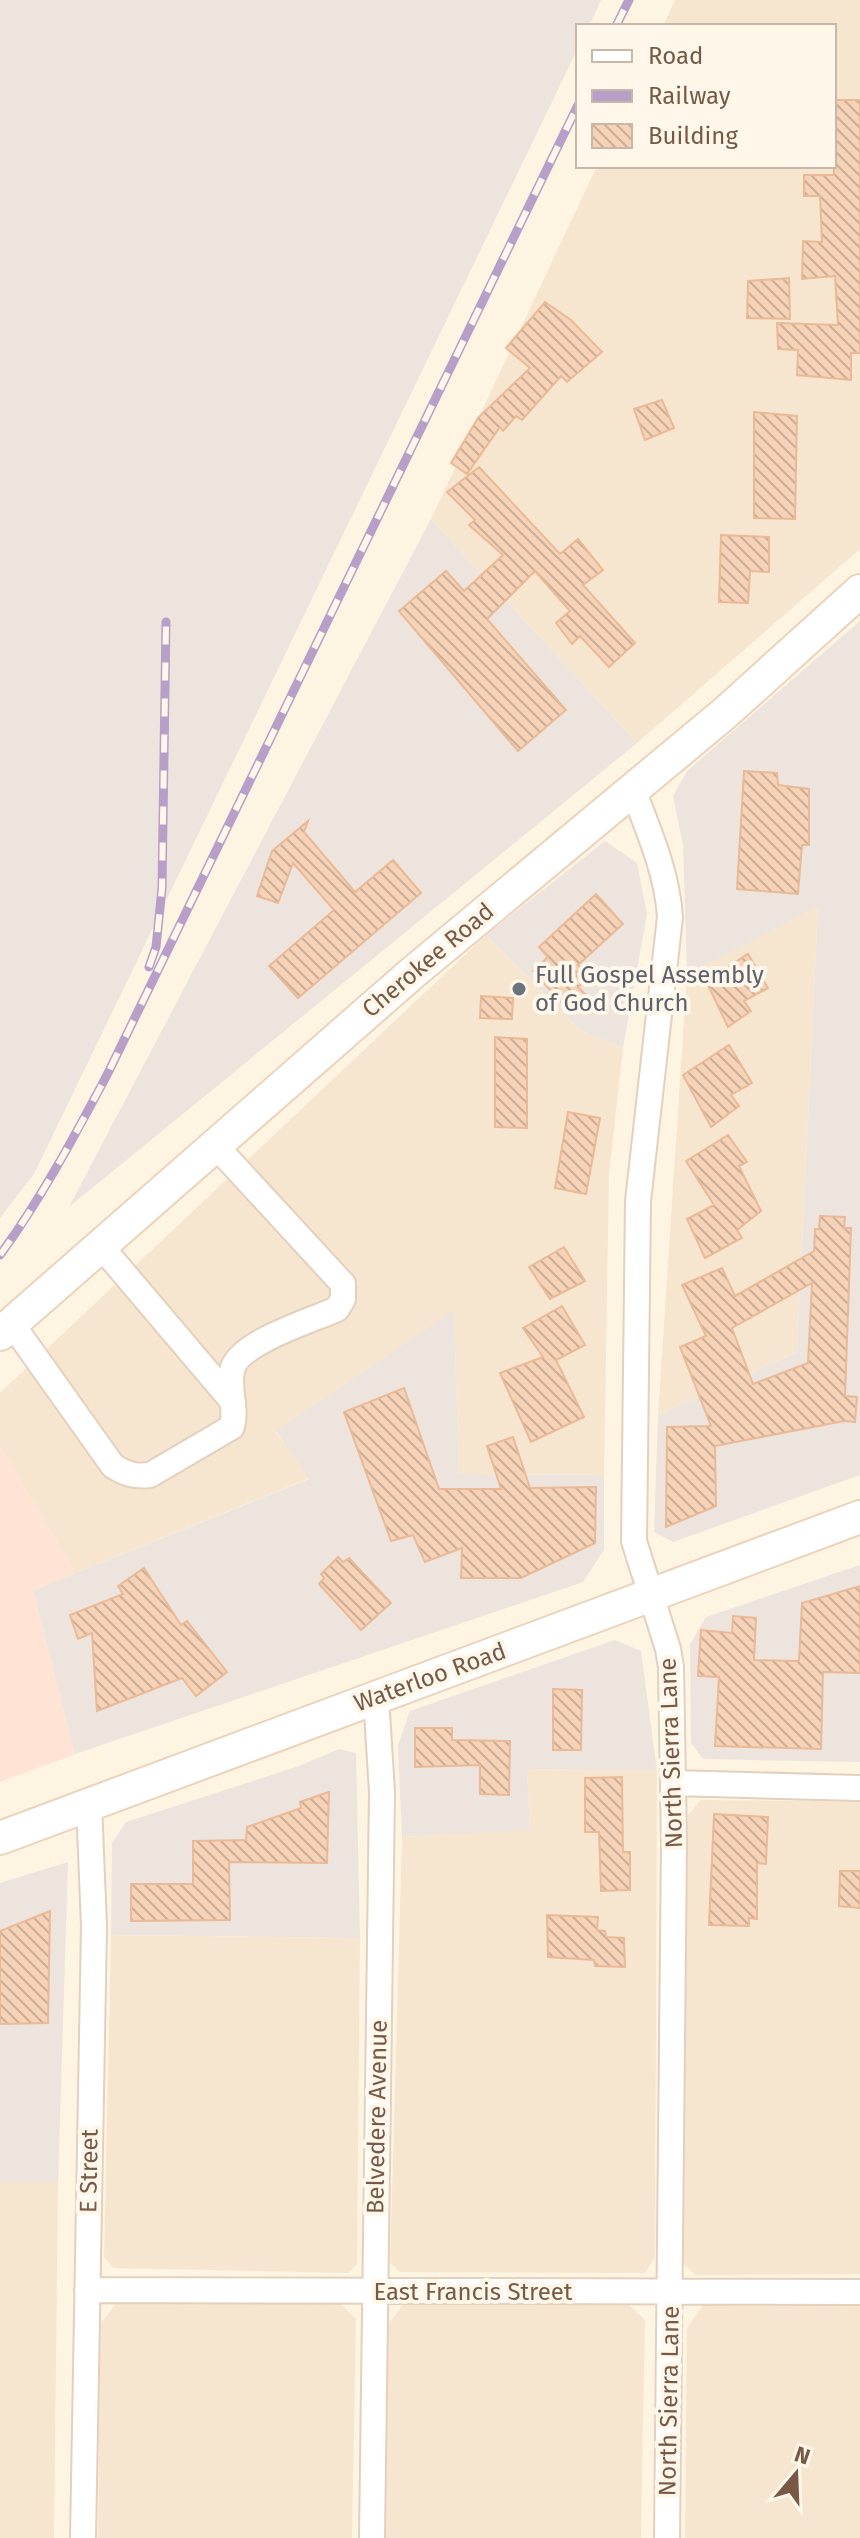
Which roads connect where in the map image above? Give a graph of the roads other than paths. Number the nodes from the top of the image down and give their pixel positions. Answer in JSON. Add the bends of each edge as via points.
{"nodes":[{"id":1,"x":860,"y":591,"type":"edge"},
{"id":2,"x":633,"y":790,"type":"junction"},
{"id":3,"x":214,"y":1144,"type":"junction"},
{"id":4,"x":100,"y":1245,"type":"junction"},
{"id":5,"x":6,"y":1329,"type":"edge"},
{"id":6,"x":234,"y":1403,"type":"junction"},
{"id":7,"x":860,"y":1517,"type":"edge"},
{"id":8,"x":651,"y":1595,"type":"junction"},
{"id":9,"x":376,"y":1697,"type":"junction"},
{"id":10,"x":673,"y":1783,"type":"junction"},
{"id":11,"x":860,"y":1788,"type":"edge"},
{"id":12,"x":89,"y":1804,"type":"junction"},
{"id":13,"x":0,"y":1838,"type":"edge"},
{"id":14,"x":87,"y":2290,"type":"junction"},
{"id":15,"x":374,"y":2291,"type":"junction"},
{"id":16,"x":671,"y":2292,"type":"junction"},
{"id":17,"x":860,"y":2292,"type":"edge"},
{"id":18,"x":83,"y":2538,"type":"edge"},
{"id":19,"x":372,"y":2538,"type":"edge"},
{"id":20,"x":667,"y":2538,"type":"edge"}],
"edges":[{"from":1,"to":2,"type":"street","name":"Cherokee Road","via":[[793,649],[782,665]]},
{"from":2,"to":3,"type":"street","name":"Cherokee Road"},
{"from":2,"to":8,"type":"street","name":"North Sierra Lane","via":[[662,865],[670,917],[638,1201],[634,1541]]},
{"from":3,"to":4,"type":"street","name":"Cherokee Road"},
{"from":3,"to":6,"type":"street","via":[[343,1284],[337,1309],[241,1354],[232,1365]]},
{"from":4,"to":5,"type":"street","name":"Cherokee Road"},
{"from":4,"to":6,"type":"street"},
{"from":5,"to":6,"type":"street","via":[[113,1466],[125,1474],[150,1475],[232,1427]]},
{"from":7,"to":8,"type":"street","name":"Waterloo Road"},
{"from":8,"to":9,"type":"street","name":"Waterloo Road"},
{"from":8,"to":10,"type":"street","name":"North Sierra Lane","via":[[671,1667]]},
{"from":9,"to":12,"type":"street","name":"Waterloo Road"},
{"from":9,"to":15,"type":"street","name":"Belvedere Avenue","via":[[382,1792]]},
{"from":10,"to":11,"type":"street"},
{"from":10,"to":16,"type":"street","name":"North Sierra Lane"},
{"from":12,"to":13,"type":"street","name":"Waterloo Road"},
{"from":12,"to":14,"type":"street","name":"E Street","via":[[94,1926]]},
{"from":14,"to":15,"type":"street","name":"East Francis Street"},
{"from":14,"to":18,"type":"street","name":"E Street"},
{"from":15,"to":16,"type":"street","name":"East Francis Street"},
{"from":15,"to":19,"type":"street","name":"Belvedere Avenue"},
{"from":16,"to":17,"type":"street","name":"East Francis Street"},
{"from":16,"to":20,"type":"street","name":"North Sierra Lane"}]}
